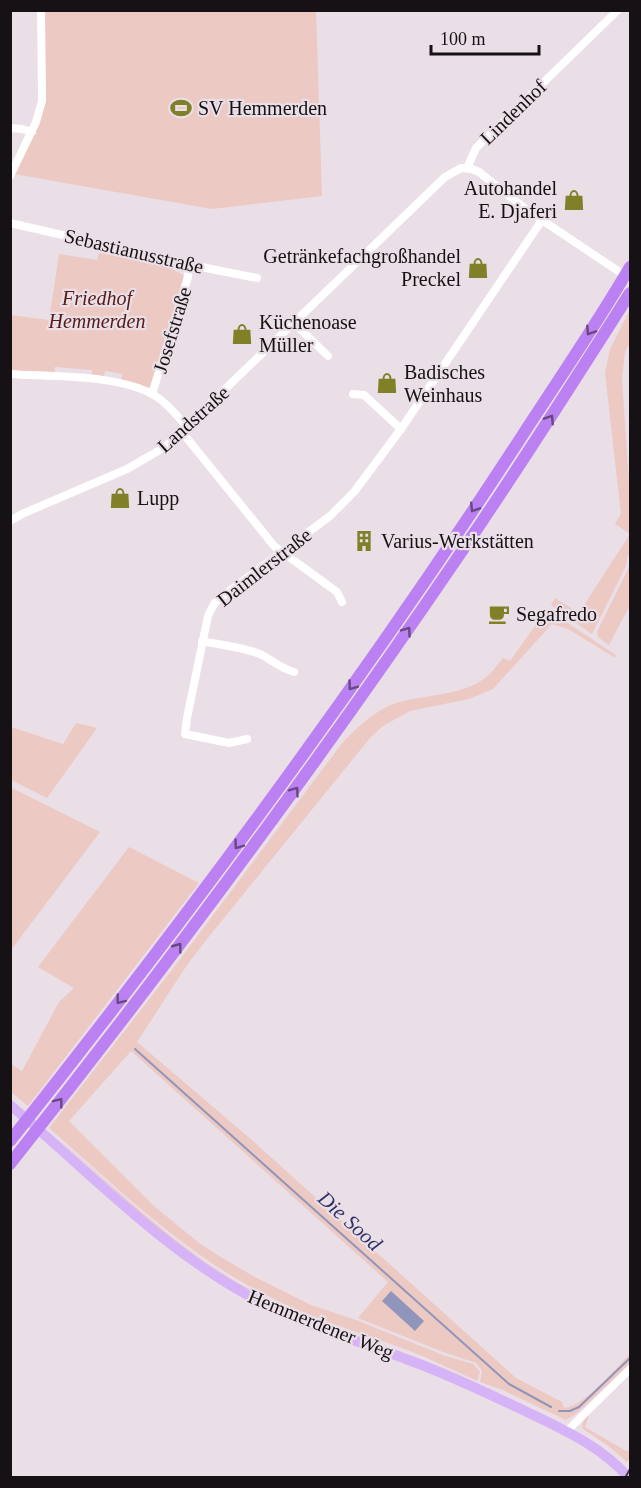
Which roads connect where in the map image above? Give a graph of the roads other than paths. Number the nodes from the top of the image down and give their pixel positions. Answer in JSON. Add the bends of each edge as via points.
{"nodes":[{"id":1,"x":618,"y":10,"type":"edge"},
{"id":2,"x":41,"y":11,"type":"edge"},
{"id":3,"x":10,"y":128,"type":"edge"},
{"id":4,"x":32,"y":132,"type":"junction"},
{"id":5,"x":467,"y":168,"type":"junction"},
{"id":6,"x":10,"y":176,"type":"edge"},
{"id":7,"x":542,"y":220,"type":"junction"},
{"id":8,"x":10,"y":223,"type":"edge"},
{"id":9,"x":189,"y":264,"type":"junction"},
{"id":10,"x":628,"y":275,"type":"edge"},
{"id":11,"x":257,"y":278,"type":"dead end"},
{"id":12,"x":630,"y":293,"type":"edge"},
{"id":13,"x":294,"y":323,"type":"junction"},
{"id":14,"x":328,"y":356,"type":"dead end"},
{"id":15,"x":10,"y":374,"type":"edge"},
{"id":16,"x":152,"y":394,"type":"junction"},
{"id":17,"x":353,"y":394,"type":"dead end"},
{"id":18,"x":185,"y":429,"type":"junction"},
{"id":19,"x":401,"y":429,"type":"junction"},
{"id":20,"x":10,"y":521,"type":"edge"},
{"id":21,"x":280,"y":552,"type":"junction"},
{"id":22,"x":342,"y":602,"type":"dead end"},
{"id":23,"x":202,"y":641,"type":"junction"},
{"id":24,"x":294,"y":672,"type":"dead end"},
{"id":25,"x":247,"y":739,"type":"dead end"},
{"id":26,"x":10,"y":1105,"type":"edge"},
{"id":27,"x":10,"y":1141,"type":"edge"},
{"id":28,"x":10,"y":1164,"type":"edge"},
{"id":29,"x":630,"y":1369,"type":"edge"},
{"id":30,"x":567,"y":1431,"type":"junction"},
{"id":31,"x":629,"y":1478,"type":"edge"}],
"edges":[{"from":1,"to":5,"type":"street","name":"Lindenhof","via":[[476,148]]},
{"from":2,"to":4,"type":"street","via":[[43,96]]},
{"from":3,"to":4,"type":"street"},
{"from":4,"to":6,"type":"street"},
{"from":5,"to":7,"type":"street","via":[[481,173]]},
{"from":5,"to":13,"type":"street","name":"Landstraße","via":[[445,177]]},
{"from":7,"to":10,"type":"street"},
{"from":7,"to":19,"type":"street","name":"Daimlerstraße"},
{"from":8,"to":9,"type":"street","name":"Sebastianusstraße"},
{"from":9,"to":11,"type":"street","name":"Sebastianusstraße"},
{"from":9,"to":16,"type":"street","name":"Josefstraße"},
{"from":10,"to":27,"type":"highway","one_way":true,"via":[[351,688],[233,853]]},
{"from":28,"to":12,"type":"highway","one_way":true,"via":[[304,778],[460,554]]},
{"from":13,"to":14,"type":"street"},
{"from":13,"to":18,"type":"street","name":"Landstraße"},
{"from":15,"to":16,"type":"street","via":[[113,382]]},
{"from":16,"to":18,"type":"street"},
{"from":17,"to":19,"type":"street","via":[[364,395]]},
{"from":18,"to":20,"type":"street","name":"Landstraße","via":[[142,462]]},
{"from":18,"to":21,"type":"street"},
{"from":19,"to":21,"type":"street","name":"Daimlerstraße","via":[[342,505]]},
{"from":21,"to":22,"type":"street","via":[[336,592]]},
{"from":21,"to":23,"type":"street","name":"Daimlerstraße","via":[[216,601]]},
{"from":23,"to":24,"type":"street","via":[[254,652]]},
{"from":23,"to":25,"type":"street","name":"Daimlerstraße","via":[[185,734],[229,743]]},
{"from":26,"to":30,"type":"main road","name":"Hemmerdener Weg","via":[[170,1245],[238,1290],[303,1321],[437,1371]]},
{"from":29,"to":30,"type":"street"},
{"from":30,"to":31,"type":"main road","name":"Hemmerdener Weg","via":[[607,1456]]}]}
